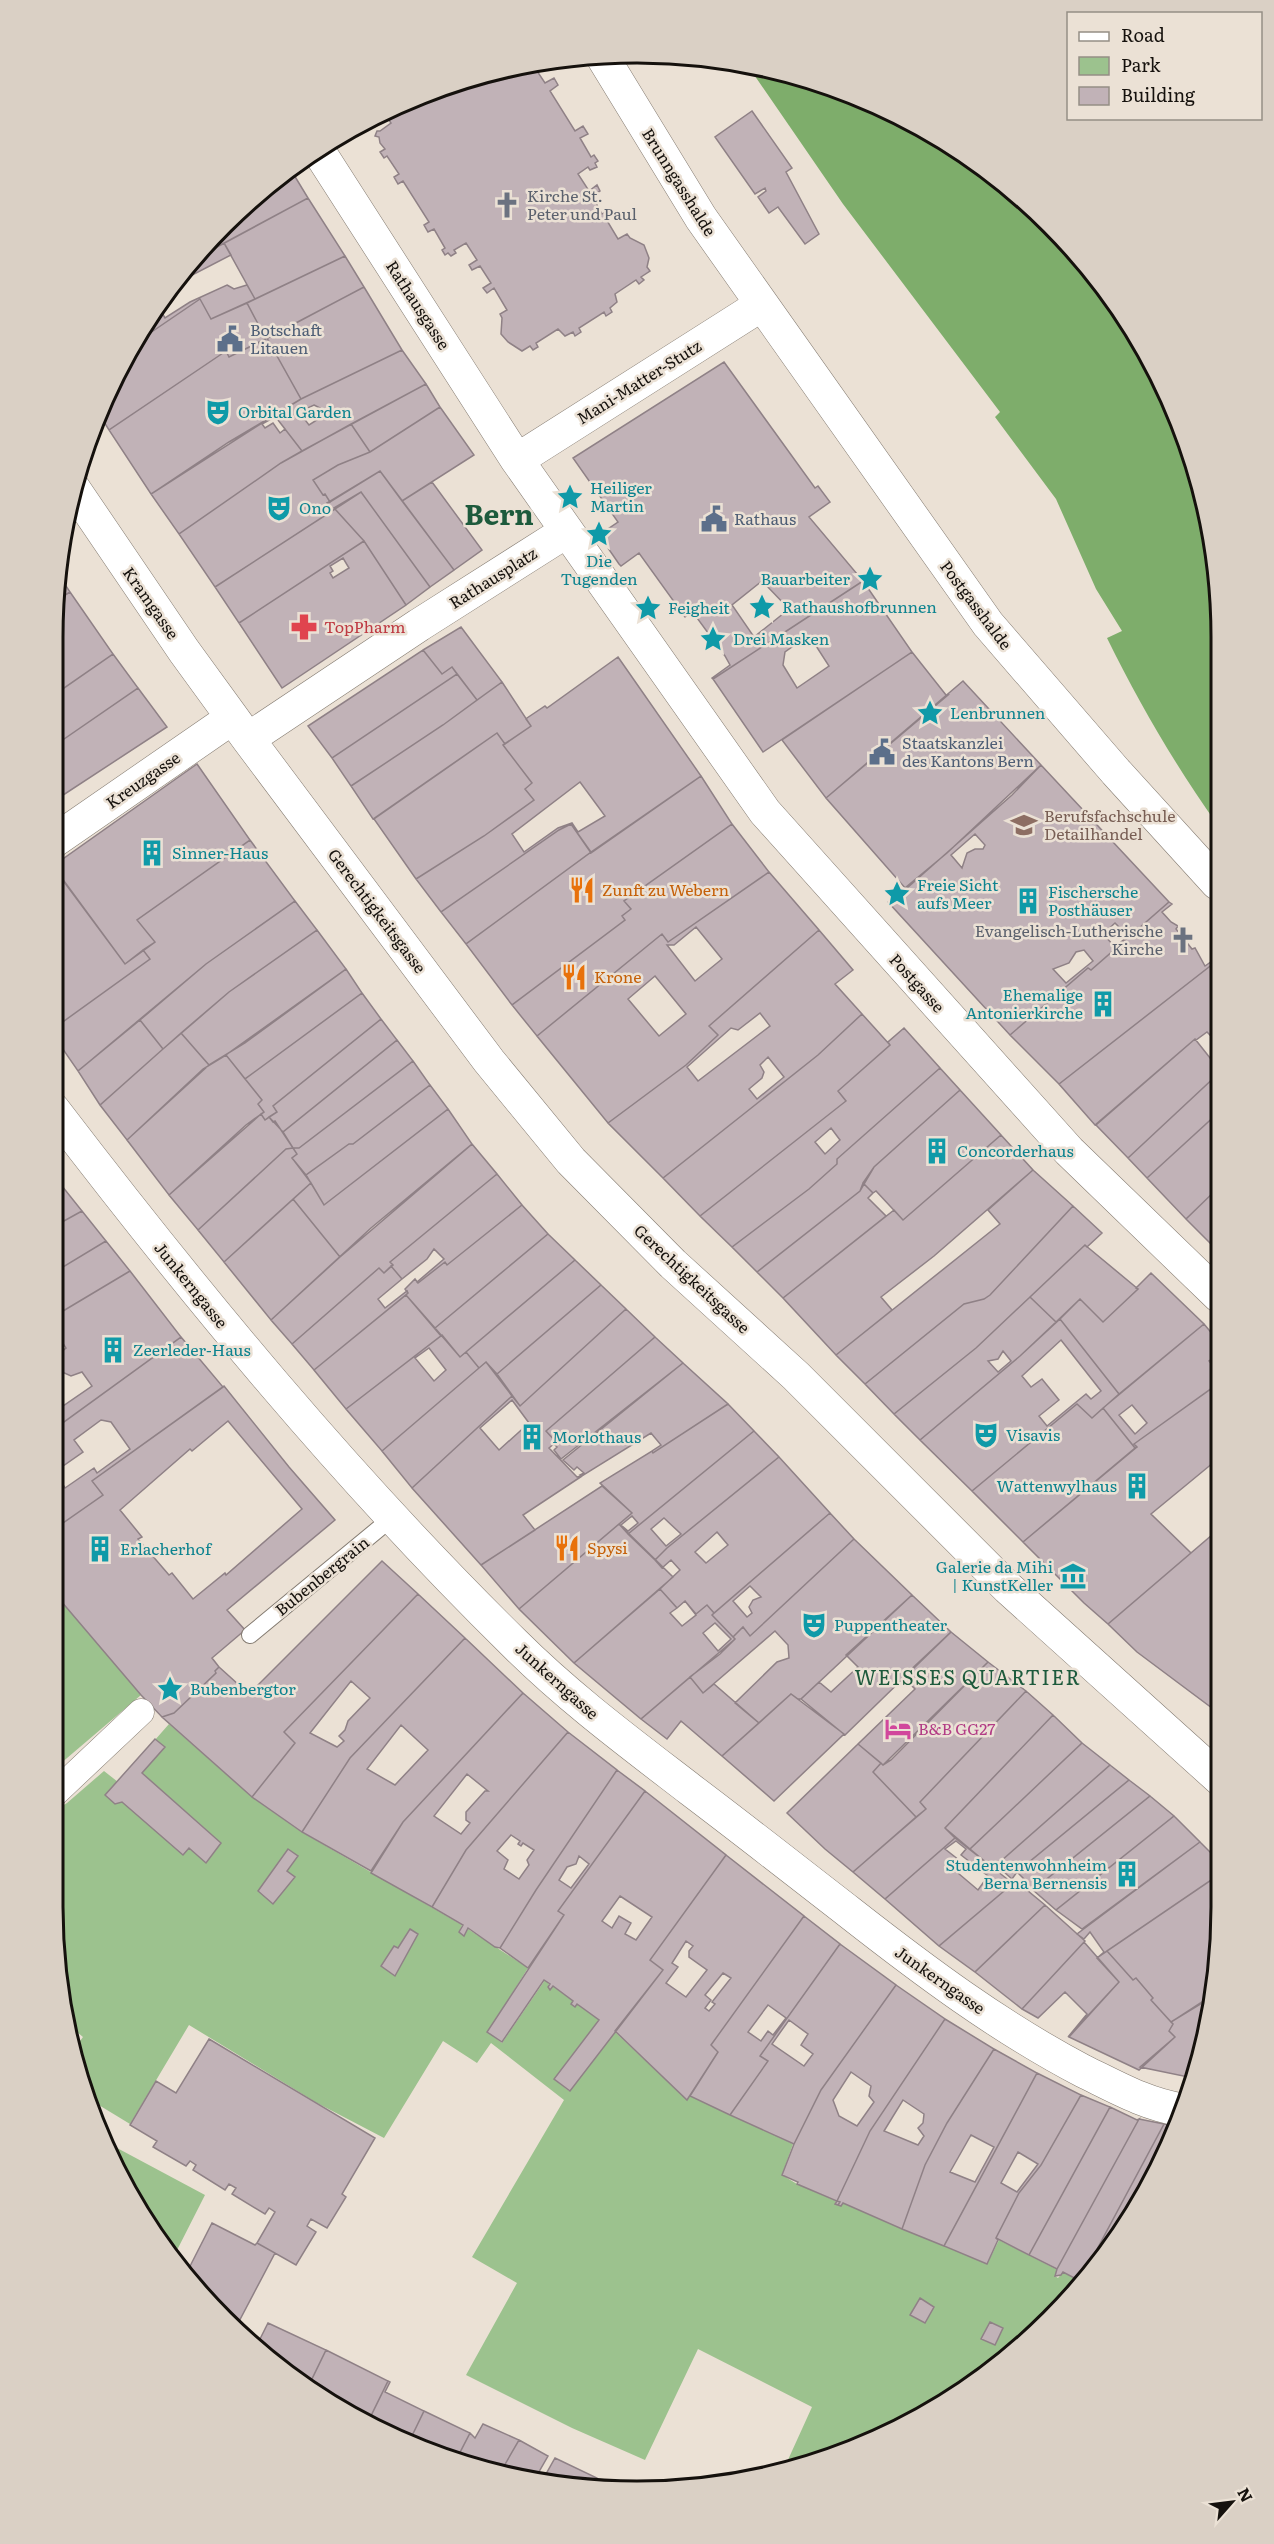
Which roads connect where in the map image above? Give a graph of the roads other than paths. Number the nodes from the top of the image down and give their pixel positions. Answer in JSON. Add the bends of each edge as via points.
{"nodes":[{"id":1,"x":607,"y":64,"type":"edge"},
{"id":2,"x":323,"y":157,"type":"edge"},
{"id":3,"x":761,"y":305,"type":"junction"},
{"id":4,"x":517,"y":460,"type":"junction"},
{"id":5,"x":81,"y":498,"type":"edge"},
{"id":6,"x":567,"y":531,"type":"junction"},
{"id":7,"x":419,"y":625,"type":"joint"},
{"id":8,"x":240,"y":728,"type":"junction"},
{"id":9,"x":63,"y":836,"type":"edge"},
{"id":10,"x":1211,"y":876,"type":"edge"},
{"id":11,"x":63,"y":1122,"type":"edge"},
{"id":12,"x":1211,"y":1289,"type":"edge"},
{"id":13,"x":393,"y":1517,"type":"junction"},
{"id":14,"x":250,"y":1635,"type":"dead end"},
{"id":15,"x":141,"y":1712,"type":"dead end"},
{"id":16,"x":1211,"y":1771,"type":"edge"},
{"id":17,"x":63,"y":1787,"type":"edge"},
{"id":18,"x":1175,"y":2108,"type":"edge"}],
"edges":[{"from":1,"to":3,"type":"street","name":"Brunngasshalde","via":[[701,218]]},
{"from":2,"to":4,"type":"street","name":"Rathausgasse"},
{"from":3,"to":4,"type":"street","name":"Mani-Matter-Stutz"},
{"from":3,"to":10,"type":"street","name":"Postgasshalde","via":[[988,624]]},
{"from":4,"to":6,"type":"street"},
{"from":5,"to":8,"type":"street","name":"Kramgasse"},
{"from":6,"to":7,"type":"street","name":"Rathausplatz"},
{"from":6,"to":12,"type":"street","name":"Postgasse","via":[[779,829],[1069,1151]]},
{"from":7,"to":8,"type":"street","name":"Kreuzgasse"},
{"from":8,"to":9,"type":"street","name":"Kreuzgasse"},
{"from":8,"to":16,"type":"street","name":"Gerechtigkeitsgasse","via":[[489,1061],[571,1161],[673,1264],[796,1376],[1008,1588]]},
{"from":11,"to":13,"type":"street","name":"Junkerngasse","via":[[272,1384]]},
{"from":13,"to":14,"type":"lane","name":"Bubenbergrain"},
{"from":13,"to":18,"type":"street","name":"Junkerngasse","via":[[515,1644],[588,1711],[916,1965],[1052,2055],[1140,2100]]},
{"from":15,"to":17,"type":"street","via":[[102,1758]]}]}
